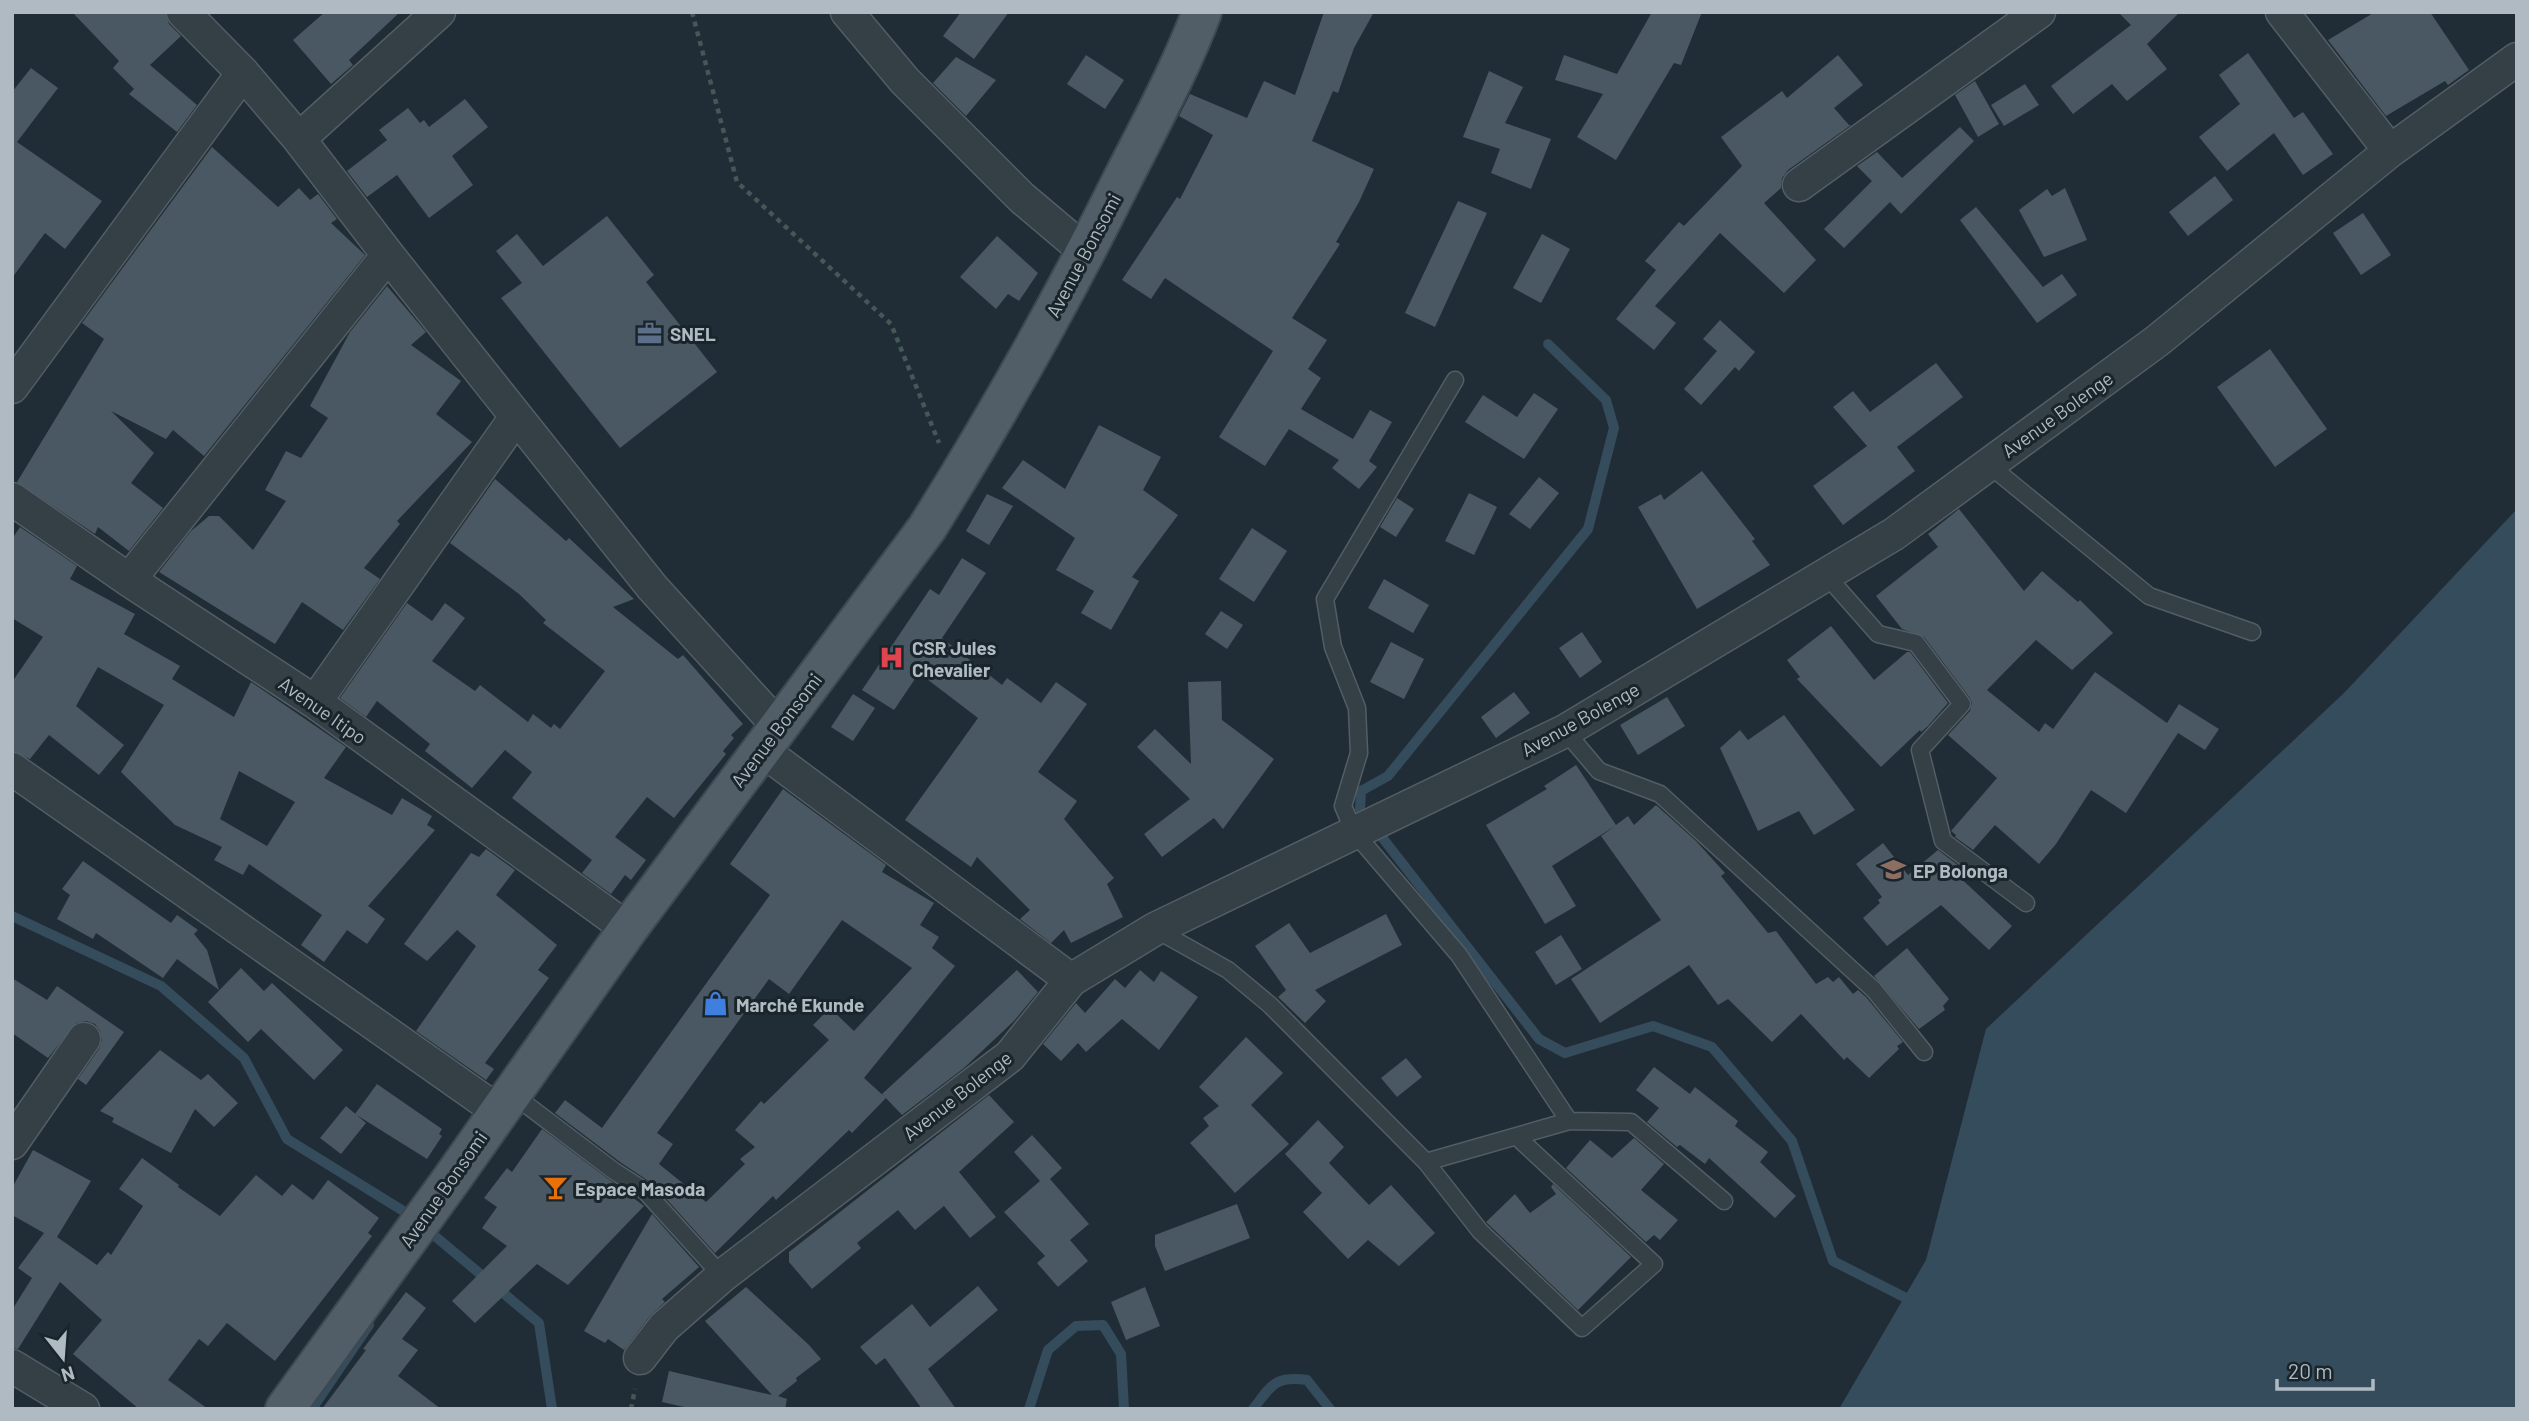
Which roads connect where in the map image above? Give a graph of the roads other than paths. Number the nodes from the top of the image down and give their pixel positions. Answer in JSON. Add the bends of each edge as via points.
{"nodes":[{"id":1,"x":183,"y":12,"type":"edge"},
{"id":2,"x":439,"y":12,"type":"edge"},
{"id":3,"x":847,"y":12,"type":"edge"},
{"id":4,"x":1202,"y":12,"type":"edge"},
{"id":5,"x":2039,"y":12,"type":"edge"},
{"id":6,"x":2282,"y":12,"type":"edge"},
{"id":7,"x":2517,"y":59,"type":"edge"},
{"id":8,"x":243,"y":73,"type":"junction"},
{"id":9,"x":299,"y":139,"type":"junction"},
{"id":10,"x":2390,"y":152,"type":"junction"},
{"id":11,"x":1799,"y":185,"type":"dead end"},
{"id":12,"x":1086,"y":252,"type":"junction"},
{"id":13,"x":388,"y":255,"type":"junction"},
{"id":14,"x":1455,"y":380,"type":"dead end"},
{"id":15,"x":12,"y":387,"type":"edge"},
{"id":16,"x":516,"y":417,"type":"junction"},
{"id":17,"x":1988,"y":464,"type":"junction"},
{"id":18,"x":12,"y":499,"type":"edge"},
{"id":19,"x":1826,"y":575,"type":"junction"},
{"id":20,"x":129,"y":580,"type":"junction"},
{"id":21,"x":2252,"y":632,"type":"dead end"},
{"id":22,"x":315,"y":702,"type":"junction"},
{"id":23,"x":1565,"y":731,"type":"junction"},
{"id":24,"x":770,"y":738,"type":"junction"},
{"id":25,"x":12,"y":769,"type":"edge"},
{"id":26,"x":1356,"y":831,"type":"junction"},
{"id":27,"x":2026,"y":903,"type":"dead end"},
{"id":28,"x":628,"y":929,"type":"junction"},
{"id":29,"x":1155,"y":929,"type":"junction"},
{"id":30,"x":1071,"y":980,"type":"junction"},
{"id":31,"x":84,"y":1039,"type":"dead end"},
{"id":32,"x":1924,"y":1052,"type":"dead end"},
{"id":33,"x":505,"y":1102,"type":"junction"},
{"id":34,"x":1569,"y":1121,"type":"junction"},
{"id":35,"x":1517,"y":1136,"type":"junction"},
{"id":36,"x":12,"y":1143,"type":"edge"},
{"id":37,"x":1426,"y":1162,"type":"junction"},
{"id":38,"x":1724,"y":1201,"type":"dead end"},
{"id":39,"x":722,"y":1276,"type":"junction"},
{"id":40,"x":640,"y":1358,"type":"dead end"},
{"id":41,"x":12,"y":1366,"type":"edge"},
{"id":42,"x":83,"y":1409,"type":"edge"},
{"id":43,"x":285,"y":1409,"type":"edge"}],
"edges":[{"from":1,"to":8,"type":"street"},
{"from":2,"to":9,"type":"street"},
{"from":3,"to":12,"type":"street","via":[[905,81],[1012,188]]},
{"from":4,"to":12,"type":"main road","name":"Avenue Bonsomi","via":[[1187,52]]},
{"from":5,"to":11,"type":"street"},
{"from":6,"to":10,"type":"street"},
{"from":7,"to":10,"type":"street","name":"Avenue Bolenge"},
{"from":8,"to":9,"type":"street"},
{"from":8,"to":15,"type":"street"},
{"from":9,"to":13,"type":"street"},
{"from":10,"to":17,"type":"street","name":"Avenue Bolenge","via":[[2157,341]]},
{"from":12,"to":24,"type":"main road","name":"Avenue Bonsomi","via":[[927,528]]},
{"from":13,"to":16,"type":"street"},
{"from":13,"to":20,"type":"street"},
{"from":14,"to":26,"type":"lane","via":[[1325,599],[1333,647],[1357,708],[1359,754],[1343,806]]},
{"from":16,"to":22,"type":"street"},
{"from":16,"to":24,"type":"street"},
{"from":17,"to":19,"type":"street","name":"Avenue Bolenge","via":[[1894,534]]},
{"from":17,"to":21,"type":"lane","via":[[2149,596]]},
{"from":18,"to":20,"type":"street","name":"Avenue Itipo"},
{"from":19,"to":23,"type":"street","name":"Avenue Bolenge"},
{"from":19,"to":27,"type":"lane","via":[[1878,635],[1916,643],[1962,704],[1920,750],[1943,841]]},
{"from":20,"to":22,"type":"street","name":"Avenue Itipo"},
{"from":22,"to":28,"type":"street","name":"Avenue Itipo"},
{"from":23,"to":26,"type":"street","name":"Avenue Bolenge"},
{"from":23,"to":32,"type":"lane","via":[[1599,771],[1660,794],[1874,990]]},
{"from":24,"to":28,"type":"main road","name":"Avenue Bonsomi"},
{"from":24,"to":30,"type":"street"},
{"from":25,"to":33,"type":"street"},
{"from":26,"to":29,"type":"street","name":"Avenue Bolenge"},
{"from":26,"to":34,"type":"lane","via":[[1459,955]]},
{"from":28,"to":33,"type":"main road","name":"Avenue Bonsomi"},
{"from":29,"to":30,"type":"street","name":"Avenue Bolenge"},
{"from":29,"to":37,"type":"lane","via":[[1228,970],[1270,1005]]},
{"from":30,"to":39,"type":"street","name":"Avenue Bolenge","via":[[1010,1056]]},
{"from":31,"to":36,"type":"street"},
{"from":33,"to":39,"type":"lane","via":[[645,1191]]},
{"from":33,"to":43,"type":"main road","name":"Avenue Bonsomi"},
{"from":34,"to":35,"type":"lane"},
{"from":34,"to":38,"type":"lane","via":[[1631,1122]]},
{"from":35,"to":37,"type":"lane"},
{"from":35,"to":37,"type":"lane","via":[[1654,1264],[1582,1328],[1480,1231]]},
{"from":39,"to":40,"type":"street","name":"Avenue Bolenge","via":[[664,1327]]},
{"from":41,"to":42,"type":"street"}]}
